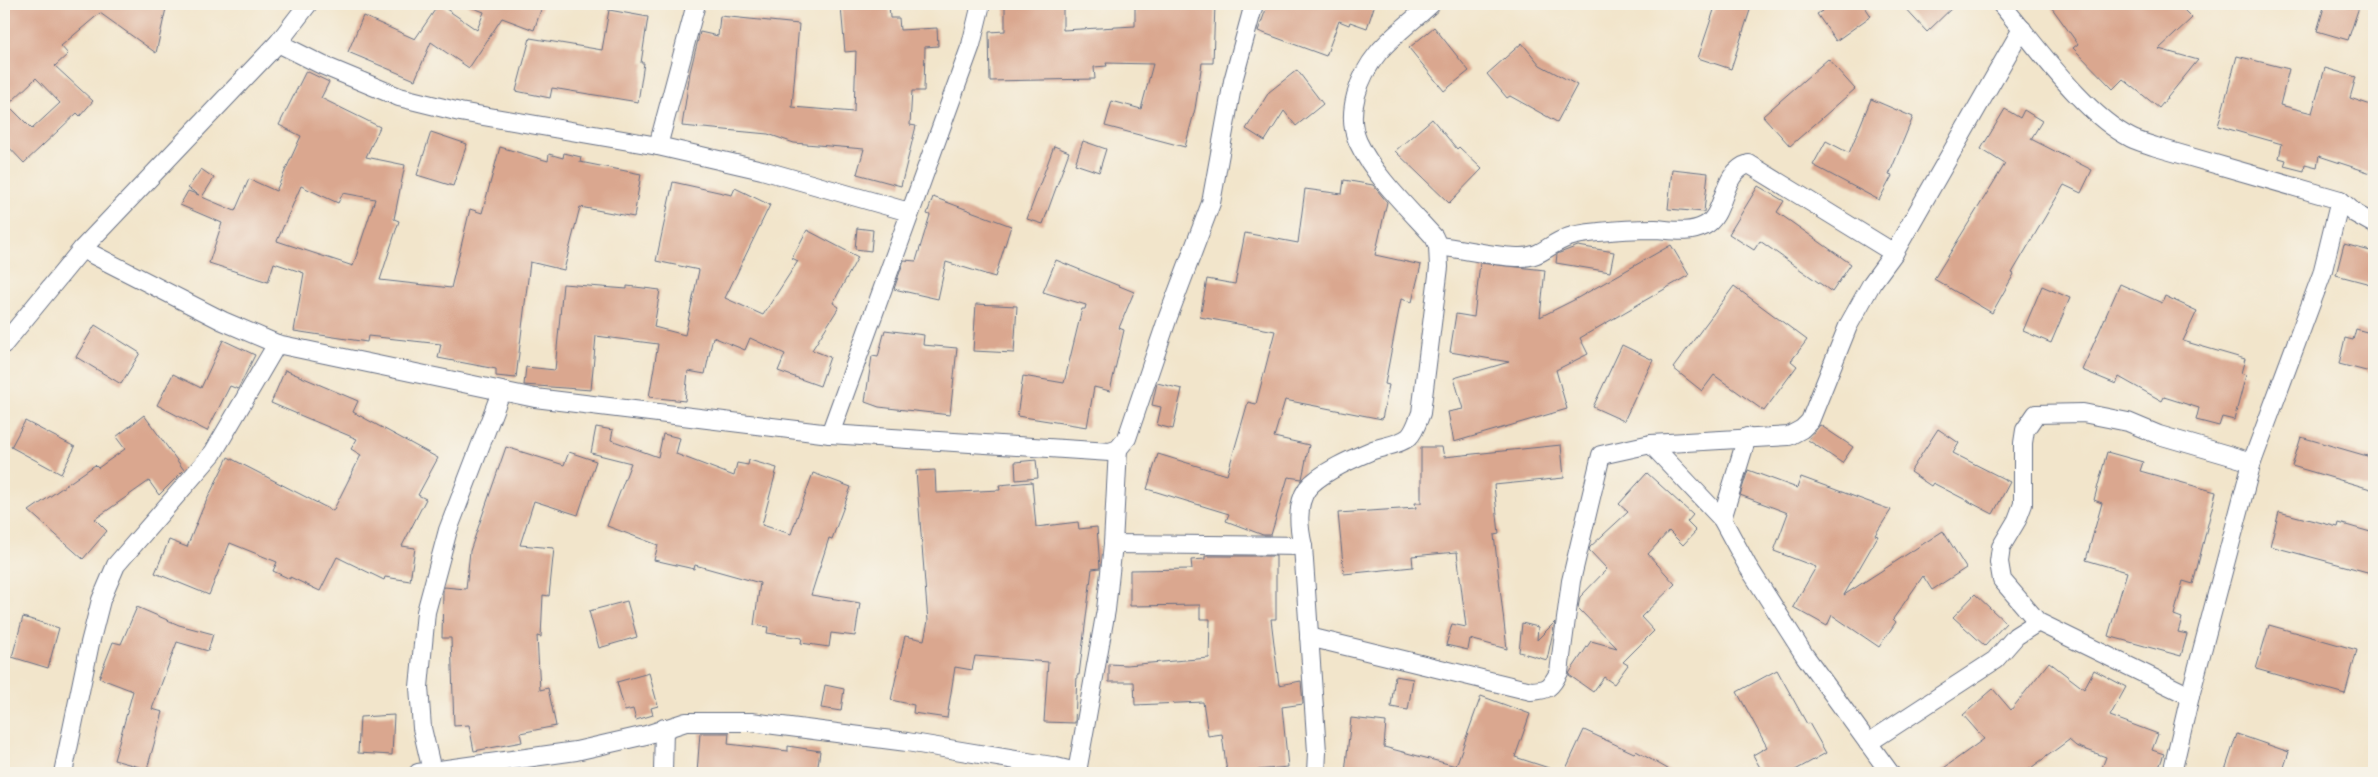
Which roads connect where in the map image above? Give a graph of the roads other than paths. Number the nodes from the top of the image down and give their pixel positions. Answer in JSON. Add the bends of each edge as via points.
{"nodes":[{"id":1,"x":308,"y":4,"type":"edge"},
{"id":2,"x":696,"y":4,"type":"edge"},
{"id":3,"x":981,"y":4,"type":"edge"},
{"id":4,"x":1254,"y":4,"type":"edge"},
{"id":5,"x":1431,"y":4,"type":"edge"},
{"id":6,"x":2001,"y":4,"type":"edge"},
{"id":7,"x":2022,"y":29,"type":"junction"},
{"id":8,"x":278,"y":42,"type":"junction"},
{"id":9,"x":658,"y":146,"type":"junction"},
{"id":10,"x":2340,"y":200,"type":"junction"},
{"id":11,"x":909,"y":212,"type":"junction"},
{"id":12,"x":2374,"y":224,"type":"edge"},
{"id":13,"x":1438,"y":246,"type":"junction"},
{"id":14,"x":82,"y":249,"type":"junction"},
{"id":15,"x":1894,"y":253,"type":"junction"},
{"id":16,"x":4,"y":344,"type":"edge"},
{"id":17,"x":277,"y":344,"type":"junction"},
{"id":18,"x":501,"y":392,"type":"junction"},
{"id":19,"x":830,"y":434,"type":"junction"},
{"id":20,"x":1748,"y":437,"type":"junction"},
{"id":21,"x":1651,"y":444,"type":"junction"},
{"id":22,"x":1118,"y":449,"type":"junction"},
{"id":23,"x":2252,"y":462,"type":"junction"},
{"id":24,"x":1722,"y":519,"type":"junction"},
{"id":25,"x":1113,"y":544,"type":"junction"},
{"id":26,"x":1302,"y":546,"type":"junction"},
{"id":27,"x":2038,"y":622,"type":"junction"},
{"id":28,"x":1309,"y":637,"type":"junction"},
{"id":29,"x":2190,"y":696,"type":"junction"},
{"id":30,"x":664,"y":728,"type":"junction"},
{"id":31,"x":1868,"y":743,"type":"junction"},
{"id":32,"x":1037,"y":768,"type":"edge"},
{"id":33,"x":425,"y":772,"type":"edge"},
{"id":34,"x":63,"y":773,"type":"edge"},
{"id":35,"x":662,"y":773,"type":"edge"},
{"id":36,"x":1079,"y":773,"type":"edge"},
{"id":37,"x":1316,"y":773,"type":"edge"},
{"id":38,"x":1890,"y":773,"type":"edge"},
{"id":39,"x":2172,"y":773,"type":"edge"}],
"edges":[{"from":1,"to":8,"type":"street"},
{"from":2,"to":9,"type":"street"},
{"from":3,"to":11,"type":"street","via":[[970,45]]},
{"from":4,"to":22,"type":"street","via":[[1233,81],[1210,203],[1127,438]]},
{"from":5,"to":13,"type":"street","via":[[1379,52],[1366,70],[1358,88],[1353,117],[1358,141],[1377,170],[1434,237]]},
{"from":6,"to":7,"type":"street"},
{"from":7,"to":10,"type":"street","via":[[2079,95],[2130,138]]},
{"from":7,"to":15,"type":"street"},
{"from":8,"to":9,"type":"street","via":[[399,98],[460,112]]},
{"from":8,"to":14,"type":"street"},
{"from":9,"to":11,"type":"street","via":[[762,170]]},
{"from":10,"to":12,"type":"street"},
{"from":10,"to":23,"type":"street","via":[[2322,274]]},
{"from":11,"to":19,"type":"street"},
{"from":13,"to":15,"type":"street","via":[[1517,257],[1537,256],[1569,237],[1599,232],[1691,231],[1715,217],[1732,178],[1742,166],[1749,164]]},
{"from":13,"to":26,"type":"street","via":[[1439,267],[1421,413],[1415,429],[1397,443],[1372,450],[1328,472],[1306,490],[1298,525]]},
{"from":14,"to":16,"type":"street"},
{"from":14,"to":17,"type":"street","via":[[223,321]]},
{"from":15,"to":20,"type":"street","via":[[1872,283],[1848,326],[1810,421],[1789,436]]},
{"from":17,"to":18,"type":"street"},
{"from":17,"to":34,"type":"street","via":[[213,453],[116,565],[101,600],[90,643]]},
{"from":18,"to":19,"type":"street"},
{"from":18,"to":33,"type":"street","via":[[448,530],[426,612],[419,687]]},
{"from":19,"to":22,"type":"street","via":[[1101,452]]},
{"from":20,"to":21,"type":"street"},
{"from":20,"to":24,"type":"street"},
{"from":21,"to":24,"type":"street"},
{"from":21,"to":28,"type":"street","via":[[1601,455],[1571,581],[1559,672],[1545,690],[1531,691]]},
{"from":22,"to":25,"type":"street"},
{"from":23,"to":27,"type":"street","via":[[2159,435],[2128,422],[2083,413],[2036,414],[2025,430],[2023,443],[2023,504],[2001,547],[1999,562],[2002,580]]},
{"from":23,"to":29,"type":"street"},
{"from":24,"to":31,"type":"street","via":[[1805,656]]},
{"from":25,"to":26,"type":"street"},
{"from":25,"to":36,"type":"street","via":[[1106,610]]},
{"from":26,"to":28,"type":"street"},
{"from":27,"to":29,"type":"street"},
{"from":27,"to":31,"type":"street","via":[[2016,636],[1994,660]]},
{"from":28,"to":37,"type":"street"},
{"from":29,"to":39,"type":"street"},
{"from":30,"to":32,"type":"street","via":[[686,722],[751,722],[907,742]]},
{"from":30,"to":33,"type":"street","via":[[576,751]]},
{"from":30,"to":35,"type":"street"},
{"from":31,"to":38,"type":"street"},
{"from":32,"to":36,"type":"street"}]}
